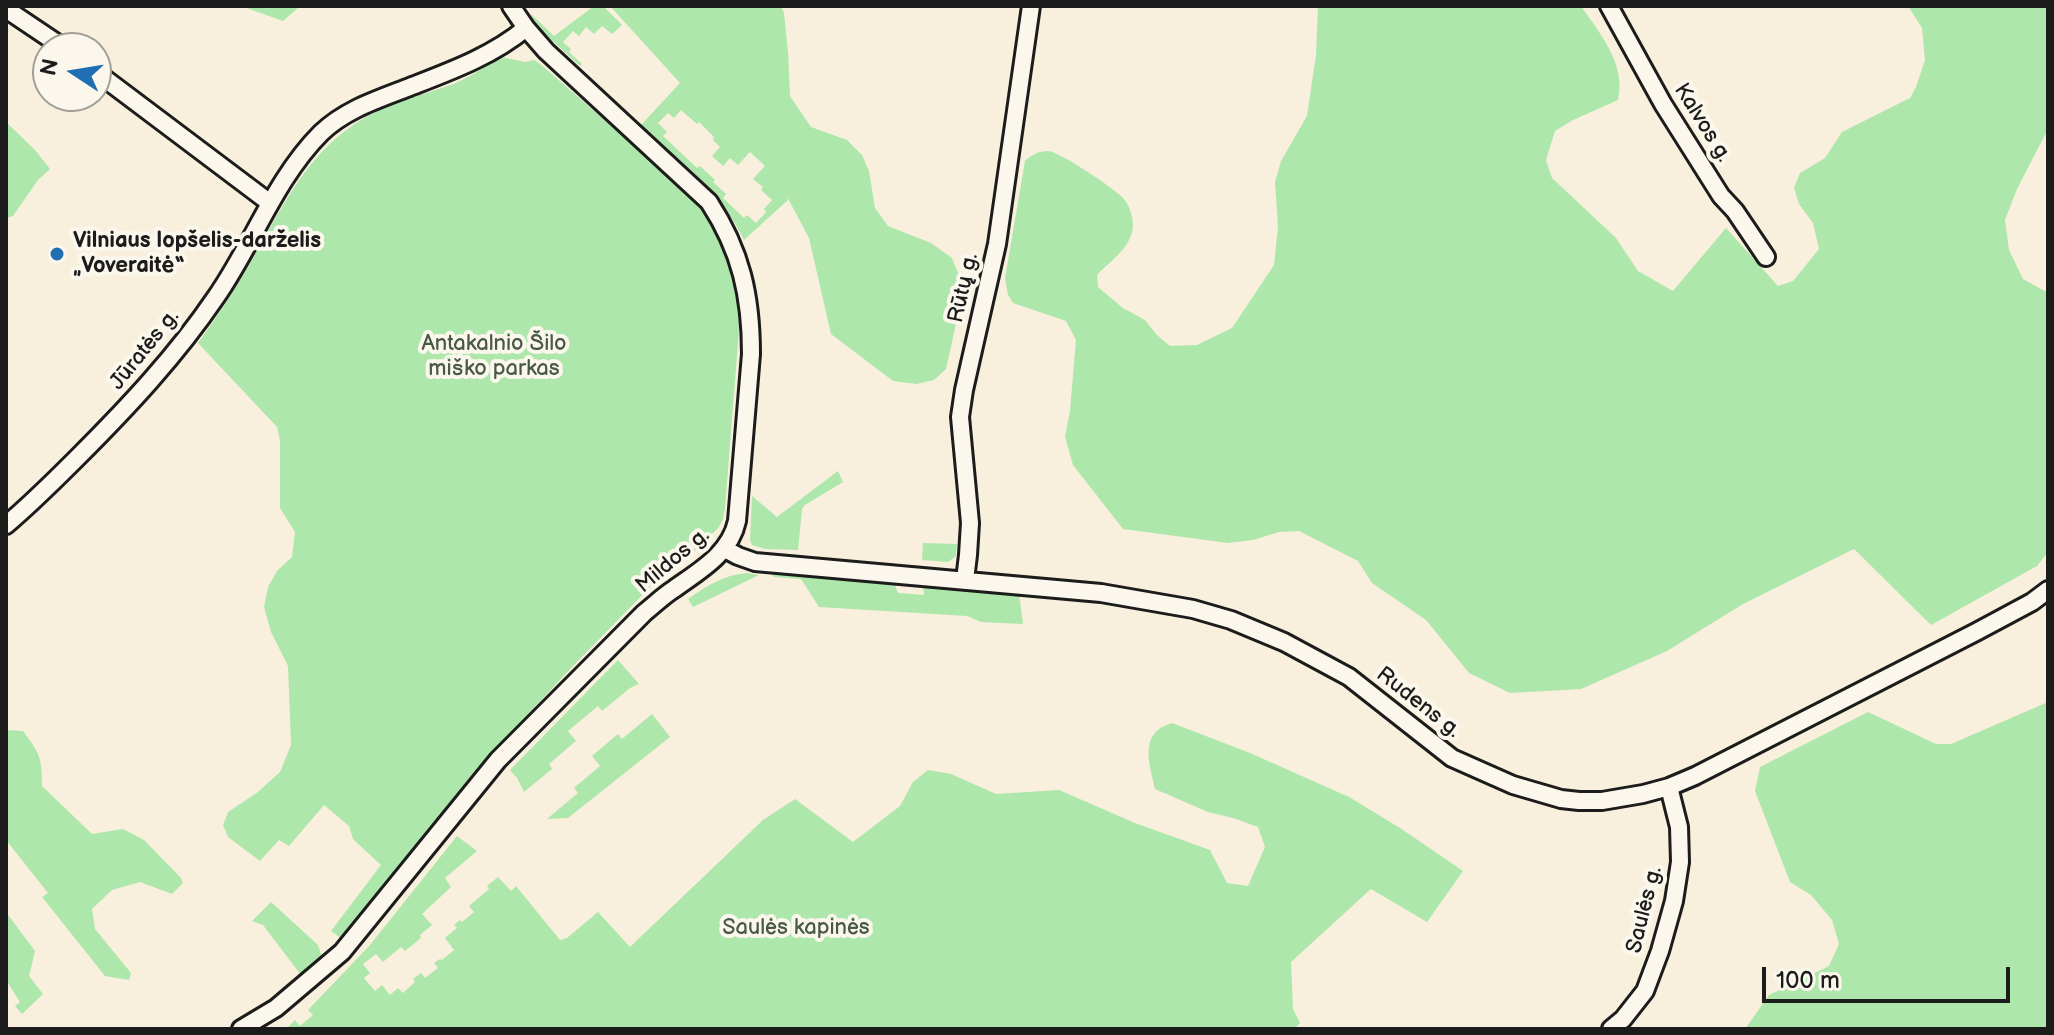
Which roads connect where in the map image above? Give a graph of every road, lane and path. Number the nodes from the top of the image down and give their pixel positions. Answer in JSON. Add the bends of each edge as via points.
{"nodes":[{"id":1,"x":511,"y":6,"type":"edge"},
{"id":2,"x":1031,"y":6,"type":"edge"},
{"id":3,"x":1609,"y":6,"type":"edge"},
{"id":4,"x":6,"y":9,"type":"edge"},
{"id":5,"x":526,"y":28,"type":"junction"},
{"id":6,"x":40,"y":32,"type":"edge"},
{"id":7,"x":112,"y":84,"type":"edge"},
{"id":8,"x":270,"y":203,"type":"junction"},
{"id":9,"x":1766,"y":257,"type":"dead end"},
{"id":10,"x":6,"y":525,"type":"edge"},
{"id":11,"x":725,"y":549,"type":"junction"},
{"id":12,"x":965,"y":580,"type":"junction"},
{"id":13,"x":2048,"y":590,"type":"edge"},
{"id":14,"x":1669,"y":787,"type":"junction"},
{"id":15,"x":241,"y":1029,"type":"edge"},
{"id":16,"x":1611,"y":1029,"type":"edge"}],
"edges":[{"from":1,"to":5,"type":"street","name":"Mildos g."},
{"from":2,"to":12,"type":"street","name":"Rūtų g.","via":[[997,244],[960,417],[970,523]]},
{"from":3,"to":9,"type":"street","name":"Kalvos g.","via":[[1663,104]]},
{"from":4,"to":6,"type":"street"},
{"from":5,"to":8,"type":"street","name":"Jūratės g.","via":[[457,69],[369,102],[338,120],[310,147]]},
{"from":5,"to":11,"type":"street","name":"Mildos g.","via":[[709,202],[742,270],[751,354],[737,521]]},
{"from":7,"to":8,"type":"street"},
{"from":8,"to":10,"type":"street","name":"Jūratės g.","via":[[216,298],[146,387]]},
{"from":11,"to":12,"type":"street","name":"Rudens g.","via":[[755,562]]},
{"from":11,"to":15,"type":"street","name":"Mildos g.","via":[[644,613],[498,760],[342,952],[276,1008]]},
{"from":12,"to":14,"type":"street","name":"Rudens g.","via":[[1107,593],[1231,620],[1349,677],[1452,758],[1543,794],[1602,801]]},
{"from":13,"to":14,"type":"street","name":"Rudens g.","via":[[1796,726]]},
{"from":14,"to":16,"type":"street","name":"Saulės g.","via":[[1679,827],[1674,901],[1645,991]]}]}
